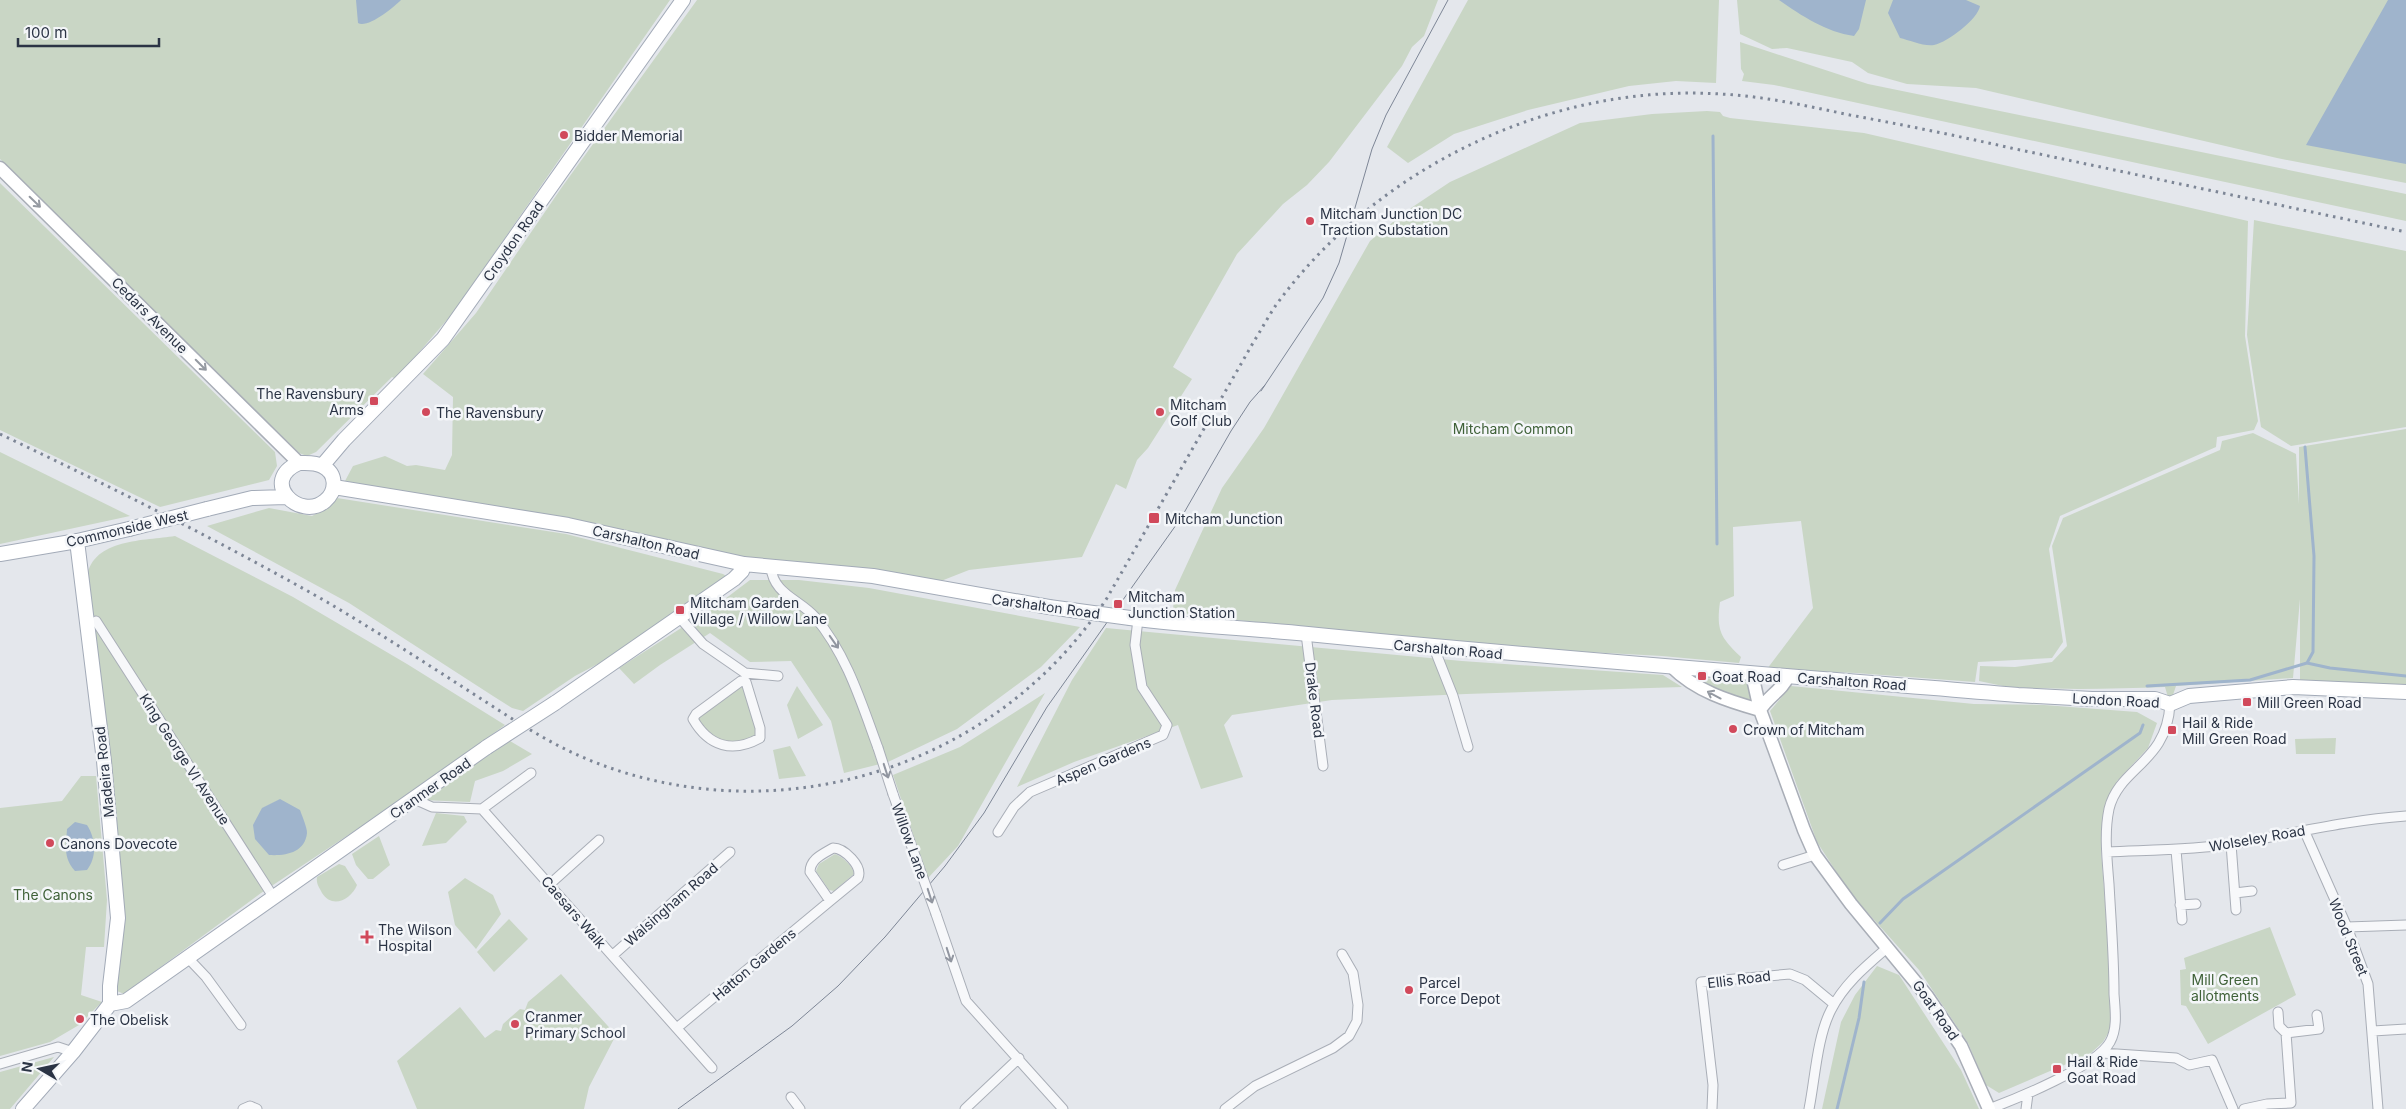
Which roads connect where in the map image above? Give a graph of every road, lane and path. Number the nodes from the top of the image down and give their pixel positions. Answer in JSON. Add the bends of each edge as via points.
{"nodes":[{"id":1,"x":683,"y":0,"type":"edge"},
{"id":2,"x":0,"y":168,"type":"edge"},
{"id":3,"x":299,"y":463,"type":"junction"},
{"id":4,"x":322,"y":466,"type":"junction"},
{"id":5,"x":334,"y":487,"type":"junction"},
{"id":6,"x":284,"y":490,"type":"junction"},
{"id":7,"x":77,"y":541,"type":"junction"},
{"id":8,"x":0,"y":554,"type":"edge"},
{"id":9,"x":744,"y":564,"type":"junction"},
{"id":10,"x":771,"y":568,"type":"junction"},
{"id":11,"x":680,"y":618,"type":"junction"},
{"id":12,"x":1134,"y":618,"type":"junction"},
{"id":13,"x":96,"y":621,"type":"dead end"},
{"id":14,"x":1306,"y":634,"type":"junction"},
{"id":15,"x":1434,"y":648,"type":"junction"},
{"id":16,"x":1672,"y":667,"type":"junction"},
{"id":17,"x":1752,"y":674,"type":"junction"},
{"id":18,"x":778,"y":676,"type":"dead end"},
{"id":19,"x":1788,"y":676,"type":"junction"},
{"id":20,"x":744,"y":677,"type":"junction"},
{"id":21,"x":2406,"y":692,"type":"edge"},
{"id":22,"x":2004,"y":694,"type":"joint"},
{"id":23,"x":2170,"y":704,"type":"junction"},
{"id":24,"x":1760,"y":710,"type":"junction"},
{"id":25,"x":1468,"y":747,"type":"dead end"},
{"id":26,"x":1323,"y":766,"type":"dead end"},
{"id":27,"x":531,"y":773,"type":"dead end"},
{"id":28,"x":414,"y":799,"type":"junction"},
{"id":29,"x":482,"y":809,"type":"junction"},
{"id":30,"x":2406,"y":816,"type":"edge"},
{"id":31,"x":2304,"y":830,"type":"junction"},
{"id":32,"x":998,"y":832,"type":"dead end"},
{"id":33,"x":599,"y":840,"type":"dead end"},
{"id":34,"x":2232,"y":844,"type":"junction"},
{"id":35,"x":2176,"y":850,"type":"junction"},
{"id":36,"x":730,"y":852,"type":"dead end"},
{"id":37,"x":2107,"y":852,"type":"junction"},
{"id":38,"x":1815,"y":855,"type":"junction"},
{"id":39,"x":1782,"y":865,"type":"dead end"},
{"id":40,"x":550,"y":884,"type":"junction"},
{"id":41,"x":2252,"y":891,"type":"dead end"},
{"id":42,"x":2235,"y":893,"type":"junction"},
{"id":43,"x":274,"y":898,"type":"junction"},
{"id":44,"x":830,"y":901,"type":"junction"},
{"id":45,"x":2196,"y":904,"type":"dead end"},
{"id":46,"x":2180,"y":905,"type":"junction"},
{"id":47,"x":2236,"y":910,"type":"dead end"},
{"id":48,"x":2182,"y":920,"type":"dead end"},
{"id":49,"x":2406,"y":925,"type":"edge"},
{"id":50,"x":2347,"y":927,"type":"junction"},
{"id":51,"x":1888,"y":947,"type":"junction"},
{"id":52,"x":1342,"y":954,"type":"dead end"},
{"id":53,"x":613,"y":955,"type":"junction"},
{"id":54,"x":188,"y":958,"type":"junction"},
{"id":55,"x":110,"y":1004,"type":"junction"},
{"id":56,"x":1834,"y":1004,"type":"junction"},
{"id":57,"x":2278,"y":1012,"type":"dead end"},
{"id":58,"x":2317,"y":1015,"type":"dead end"},
{"id":59,"x":240,"y":1025,"type":"dead end"},
{"id":60,"x":678,"y":1027,"type":"junction"},
{"id":61,"x":2406,"y":1029,"type":"edge"},
{"id":62,"x":2373,"y":1031,"type":"junction"},
{"id":63,"x":2286,"y":1034,"type":"junction"},
{"id":64,"x":73,"y":1052,"type":"junction"},
{"id":65,"x":2102,"y":1053,"type":"junction"},
{"id":66,"x":1019,"y":1058,"type":"junction"},
{"id":67,"x":0,"y":1064,"type":"edge"},
{"id":68,"x":712,"y":1068,"type":"dead end"},
{"id":69,"x":2028,"y":1094,"type":"junction"},
{"id":70,"x":791,"y":1096,"type":"dead end"},
{"id":71,"x":2292,"y":1106,"type":"edge"},
{"id":72,"x":27,"y":1108,"type":"edge"},
{"id":73,"x":243,"y":1109,"type":"edge"},
{"id":74,"x":257,"y":1109,"type":"edge"},
{"id":75,"x":800,"y":1109,"type":"edge"},
{"id":76,"x":965,"y":1109,"type":"edge"},
{"id":77,"x":1063,"y":1109,"type":"edge"},
{"id":78,"x":1225,"y":1109,"type":"edge"},
{"id":79,"x":1712,"y":1109,"type":"edge"},
{"id":80,"x":1809,"y":1109,"type":"edge"},
{"id":81,"x":1989,"y":1109,"type":"edge"},
{"id":82,"x":2026,"y":1109,"type":"edge"},
{"id":83,"x":2233,"y":1109,"type":"edge"},
{"id":84,"x":2244,"y":1109,"type":"edge"},
{"id":85,"x":2378,"y":1109,"type":"edge"}],
"edges":[{"from":1,"to":4,"type":"main road","name":"Croydon Road","via":[[443,339]]},
{"from":2,"to":3,"type":"street","name":"Cedars Avenue","one_way":true},
{"from":3,"to":4,"type":"main road"},
{"from":3,"to":6,"type":"main road","via":[[284,474]]},
{"from":4,"to":5,"type":"main road","via":[[330,472]]},
{"from":5,"to":6,"type":"main road","via":[[329,498],[315,506],[299,505]]},
{"from":5,"to":9,"type":"main road","name":"Carshalton Road","via":[[568,525]]},
{"from":6,"to":7,"type":"main road","name":"Commonside West","bridge":true},
{"from":7,"to":8,"type":"main road","name":"Commonside West"},
{"from":7,"to":55,"type":"main road","name":"Madeira Road","via":[[104,761],[118,918]]},
{"from":9,"to":10,"type":"main road","name":"Carshalton Road"},
{"from":9,"to":11,"type":"main road","name":"Cranmer Road","via":[[734,579]]},
{"from":10,"to":12,"type":"main road","name":"Carshalton Road","bridge":true,"via":[[873,576],[1048,607]]},
{"from":10,"to":66,"type":"street","name":"Willow Lane","one_way":true,"bridge":true,"via":[[774,584],[779,590],[813,615],[838,647],[878,748],[966,1002]]},
{"from":11,"to":20,"type":"street","via":[[703,644]]},
{"from":11,"to":28,"type":"main road","name":"Cranmer Road","bridge":true},
{"from":12,"to":14,"type":"main road","name":"Carshalton Road"},
{"from":12,"to":32,"type":"street","name":"Aspen Gardens","via":[[1142,687],[1167,724],[1163,735],[1030,792],[1014,807]]},
{"from":13,"to":43,"type":"street","name":"King George VI Avenue"},
{"from":14,"to":15,"type":"main road","name":"Carshalton Road"},
{"from":14,"to":26,"type":"street","name":"Drake Road"},
{"from":15,"to":16,"type":"main road","name":"Carshalton Road"},
{"from":15,"to":25,"type":"street"},
{"from":16,"to":17,"type":"main road","name":"Carshalton Road"},
{"from":24,"to":16,"type":"street","one_way":true,"via":[[1728,702],[1685,679]]},
{"from":17,"to":19,"type":"main road","name":"Carshalton Road"},
{"from":17,"to":24,"type":"street","name":"Goat Road"},
{"from":18,"to":20,"type":"street"},
{"from":19,"to":22,"type":"main road","name":"Carshalton Road"},
{"from":19,"to":24,"type":"street","via":[[1785,684],[1768,697]]},
{"from":20,"to":20,"type":"street","via":[[760,728],[760,738],[736,747],[717,743],[708,738],[693,719]]},
{"from":21,"to":23,"type":"main road","name":"London Road","via":[[2294,687],[2188,696]]},
{"from":22,"to":23,"type":"main road","name":"London Road","via":[[2155,699]]},
{"from":23,"to":37,"type":"street","via":[[2162,738],[2112,800],[2106,830]]},
{"from":24,"to":38,"type":"street","name":"Goat Road"},
{"from":27,"to":29,"type":"street"},
{"from":28,"to":29,"type":"street","via":[[432,807]]},
{"from":28,"to":43,"type":"main road","name":"Cranmer Road"},
{"from":29,"to":40,"type":"street","name":"Caesars Walk"},
{"from":30,"to":31,"type":"street","name":"Wolseley Road"},
{"from":31,"to":34,"type":"street","name":"Wolseley Road"},
{"from":31,"to":50,"type":"street","name":"Wood Street"},
{"from":33,"to":40,"type":"street"},
{"from":34,"to":35,"type":"street","name":"Wolseley Road"},
{"from":34,"to":42,"type":"street"},
{"from":35,"to":37,"type":"street","name":"Wolseley Road"},
{"from":35,"to":46,"type":"street"},
{"from":36,"to":53,"type":"street","name":"Walsingham Road"},
{"from":37,"to":65,"type":"street","via":[[2114,948],[2115,1028],[2111,1042]]},
{"from":38,"to":39,"type":"street"},
{"from":38,"to":51,"type":"street","name":"Goat Road"},
{"from":40,"to":53,"type":"street","name":"Caesars Walk"},
{"from":41,"to":42,"type":"street"},
{"from":42,"to":47,"type":"street"},
{"from":43,"to":54,"type":"main road","name":"Cranmer Road"},
{"from":44,"to":44,"type":"street","name":"Hatton Gardens","via":[[812,877],[810,867],[817,857],[836,848],[849,857],[860,874]]},
{"from":44,"to":60,"type":"street","name":"Hatton Gardens"},
{"from":45,"to":46,"type":"street"},
{"from":46,"to":48,"type":"street"},
{"from":49,"to":50,"type":"street"},
{"from":50,"to":62,"type":"street","name":"Wood Street","via":[[2368,984]]},
{"from":51,"to":56,"type":"street","via":[[1854,977]]},
{"from":51,"to":81,"type":"street","name":"Goat Road","via":[[1961,1046]]},
{"from":52,"to":78,"type":"street","via":[[1353,973],[1358,1004],[1356,1021],[1349,1036],[1333,1048],[1255,1086]]},
{"from":53,"to":60,"type":"street","name":"Caesars Walk"},
{"from":54,"to":55,"type":"main road","name":"Cranmer Road","via":[[126,1001]]},
{"from":54,"to":59,"type":"street","via":[[206,977]]},
{"from":55,"to":64,"type":"main road"},
{"from":56,"to":79,"type":"street","name":"Ellis Road","via":[[1805,980],[1790,974],[1701,982],[1713,1085]]},
{"from":56,"to":80,"type":"street","via":[[1825,1024]]},
{"from":57,"to":63,"type":"street","via":[[2279,1026]]},
{"from":58,"to":63,"type":"street","via":[[2319,1029]]},
{"from":60,"to":68,"type":"street","name":"Caesars Walk"},
{"from":61,"to":62,"type":"street"},
{"from":62,"to":85,"type":"street","name":"Wood Street"},
{"from":63,"to":71,"type":"street"},
{"from":64,"to":67,"type":"street","via":[[58,1047]]},
{"from":64,"to":72,"type":"main road"},
{"from":65,"to":69,"type":"street"},
{"from":65,"to":83,"type":"street","via":[[2176,1058],[2189,1065],[2212,1060]]},
{"from":66,"to":76,"type":"street"},
{"from":66,"to":77,"type":"street","name":"Willow Lane"},
{"from":69,"to":81,"type":"street"},
{"from":69,"to":82,"type":"street"},
{"from":70,"to":75,"type":"street"},
{"from":71,"to":84,"type":"street","via":[[2267,1104]]},
{"from":73,"to":74,"type":"street","via":[[250,1106]]}]}
